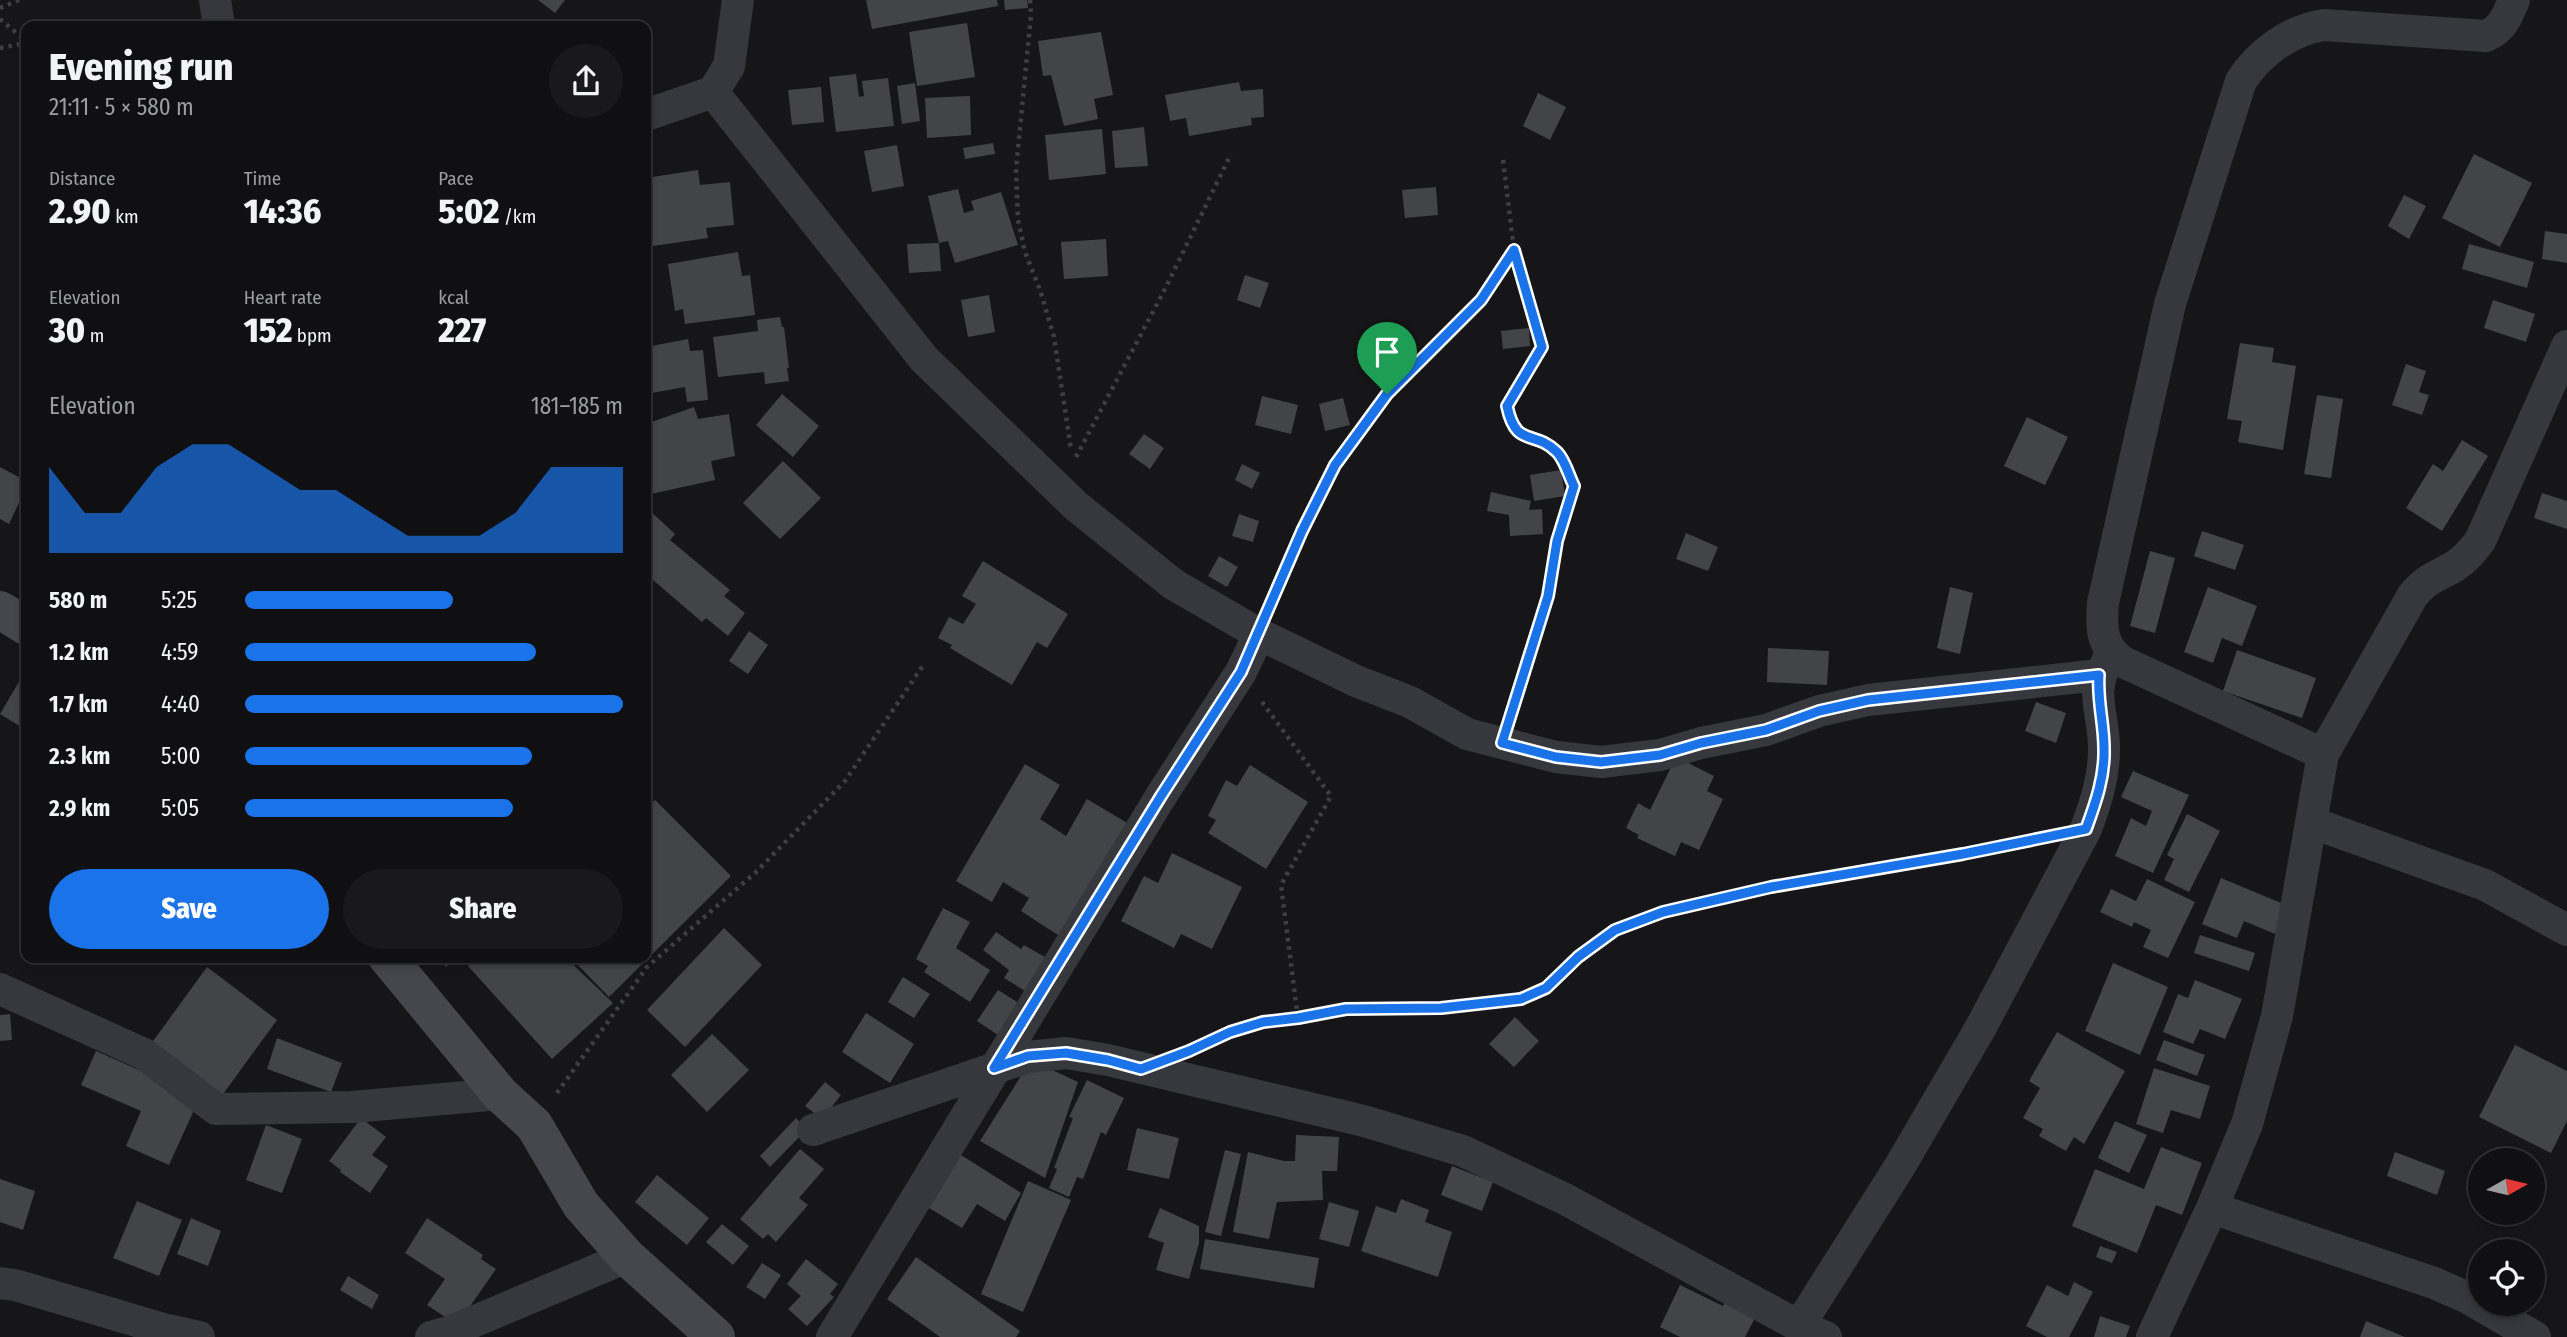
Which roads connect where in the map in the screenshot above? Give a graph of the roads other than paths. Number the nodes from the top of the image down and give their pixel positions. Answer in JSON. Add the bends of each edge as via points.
{"nodes":[{"id":1,"x":215,"y":0,"type":"edge"},
{"id":2,"x":738,"y":0,"type":"edge"},
{"id":3,"x":2514,"y":0,"type":"edge"},
{"id":4,"x":218,"y":21,"type":"edge"},
{"id":5,"x":713,"y":92,"type":"junction"},
{"id":6,"x":651,"y":113,"type":"edge"},
{"id":7,"x":2566,"y":353,"type":"edge"},
{"id":8,"x":0,"y":610,"type":"edge"},
{"id":9,"x":21,"y":623,"type":"edge"},
{"id":10,"x":1259,"y":634,"type":"junction"},
{"id":11,"x":2105,"y":664,"type":"junction"},
{"id":12,"x":2323,"y":754,"type":"junction"},
{"id":13,"x":2313,"y":823,"type":"junction"},
{"id":14,"x":2567,"y":930,"type":"edge"},
{"id":15,"x":392,"y":963,"type":"edge"},
{"id":16,"x":0,"y":989,"type":"edge"},
{"id":17,"x":994,"y":1068,"type":"junction"},
{"id":18,"x":500,"y":1094,"type":"junction"},
{"id":19,"x":813,"y":1130,"type":"dead end"},
{"id":20,"x":2212,"y":1208,"type":"junction"},
{"id":21,"x":627,"y":1257,"type":"junction"},
{"id":22,"x":0,"y":1283,"type":"edge"},
{"id":23,"x":1812,"y":1331,"type":"edge"},
{"id":24,"x":199,"y":1337,"type":"edge"},
{"id":25,"x":431,"y":1337,"type":"edge"},
{"id":26,"x":716,"y":1337,"type":"edge"},
{"id":27,"x":832,"y":1337,"type":"edge"},
{"id":28,"x":2152,"y":1337,"type":"edge"},
{"id":29,"x":2535,"y":1337,"type":"edge"}],
"edges":[{"from":1,"to":4,"type":"street"},
{"from":2,"to":5,"type":"street","via":[[729,66]]},
{"from":3,"to":11,"type":"street","via":[[2500,27],[2486,36],[2338,25],[2308,27],[2257,60],[2241,82],[2167,317],[2104,603]]},
{"from":5,"to":6,"type":"street"},
{"from":5,"to":10,"type":"street","via":[[924,359],[1076,506],[1173,584]]},
{"from":7,"to":12,"type":"street","via":[[2480,541],[2469,555],[2434,575],[2413,595]]},
{"from":8,"to":9,"type":"street"},
{"from":10,"to":11,"type":"street","via":[[1468,734],[1556,757],[1601,762],[1660,755],[1868,700]]},
{"from":10,"to":17,"type":"street","via":[[1241,672]]},
{"from":11,"to":12,"type":"street","via":[[2123,662]]},
{"from":11,"to":23,"type":"street","via":[[2098,694],[2103,771],[2086,829]]},
{"from":12,"to":13,"type":"street"},
{"from":13,"to":14,"type":"street","via":[[2485,885]]},
{"from":13,"to":20,"type":"street","via":[[2277,1016],[2247,1124]]},
{"from":15,"to":18,"type":"street"},
{"from":16,"to":18,"type":"street","via":[[144,1054],[216,1109],[352,1107]]},
{"from":17,"to":19,"type":"street"},
{"from":17,"to":23,"type":"street","via":[[1028,1056],[1066,1053],[1108,1060],[1364,1121],[1463,1151],[1565,1199]]},
{"from":17,"to":27,"type":"street"},
{"from":18,"to":21,"type":"street","via":[[534,1125],[581,1205]]},
{"from":20,"to":28,"type":"street"},
{"from":20,"to":29,"type":"street","via":[[2434,1283]]},
{"from":21,"to":25,"type":"street"},
{"from":21,"to":26,"type":"street"},
{"from":22,"to":24,"type":"street"}]}
